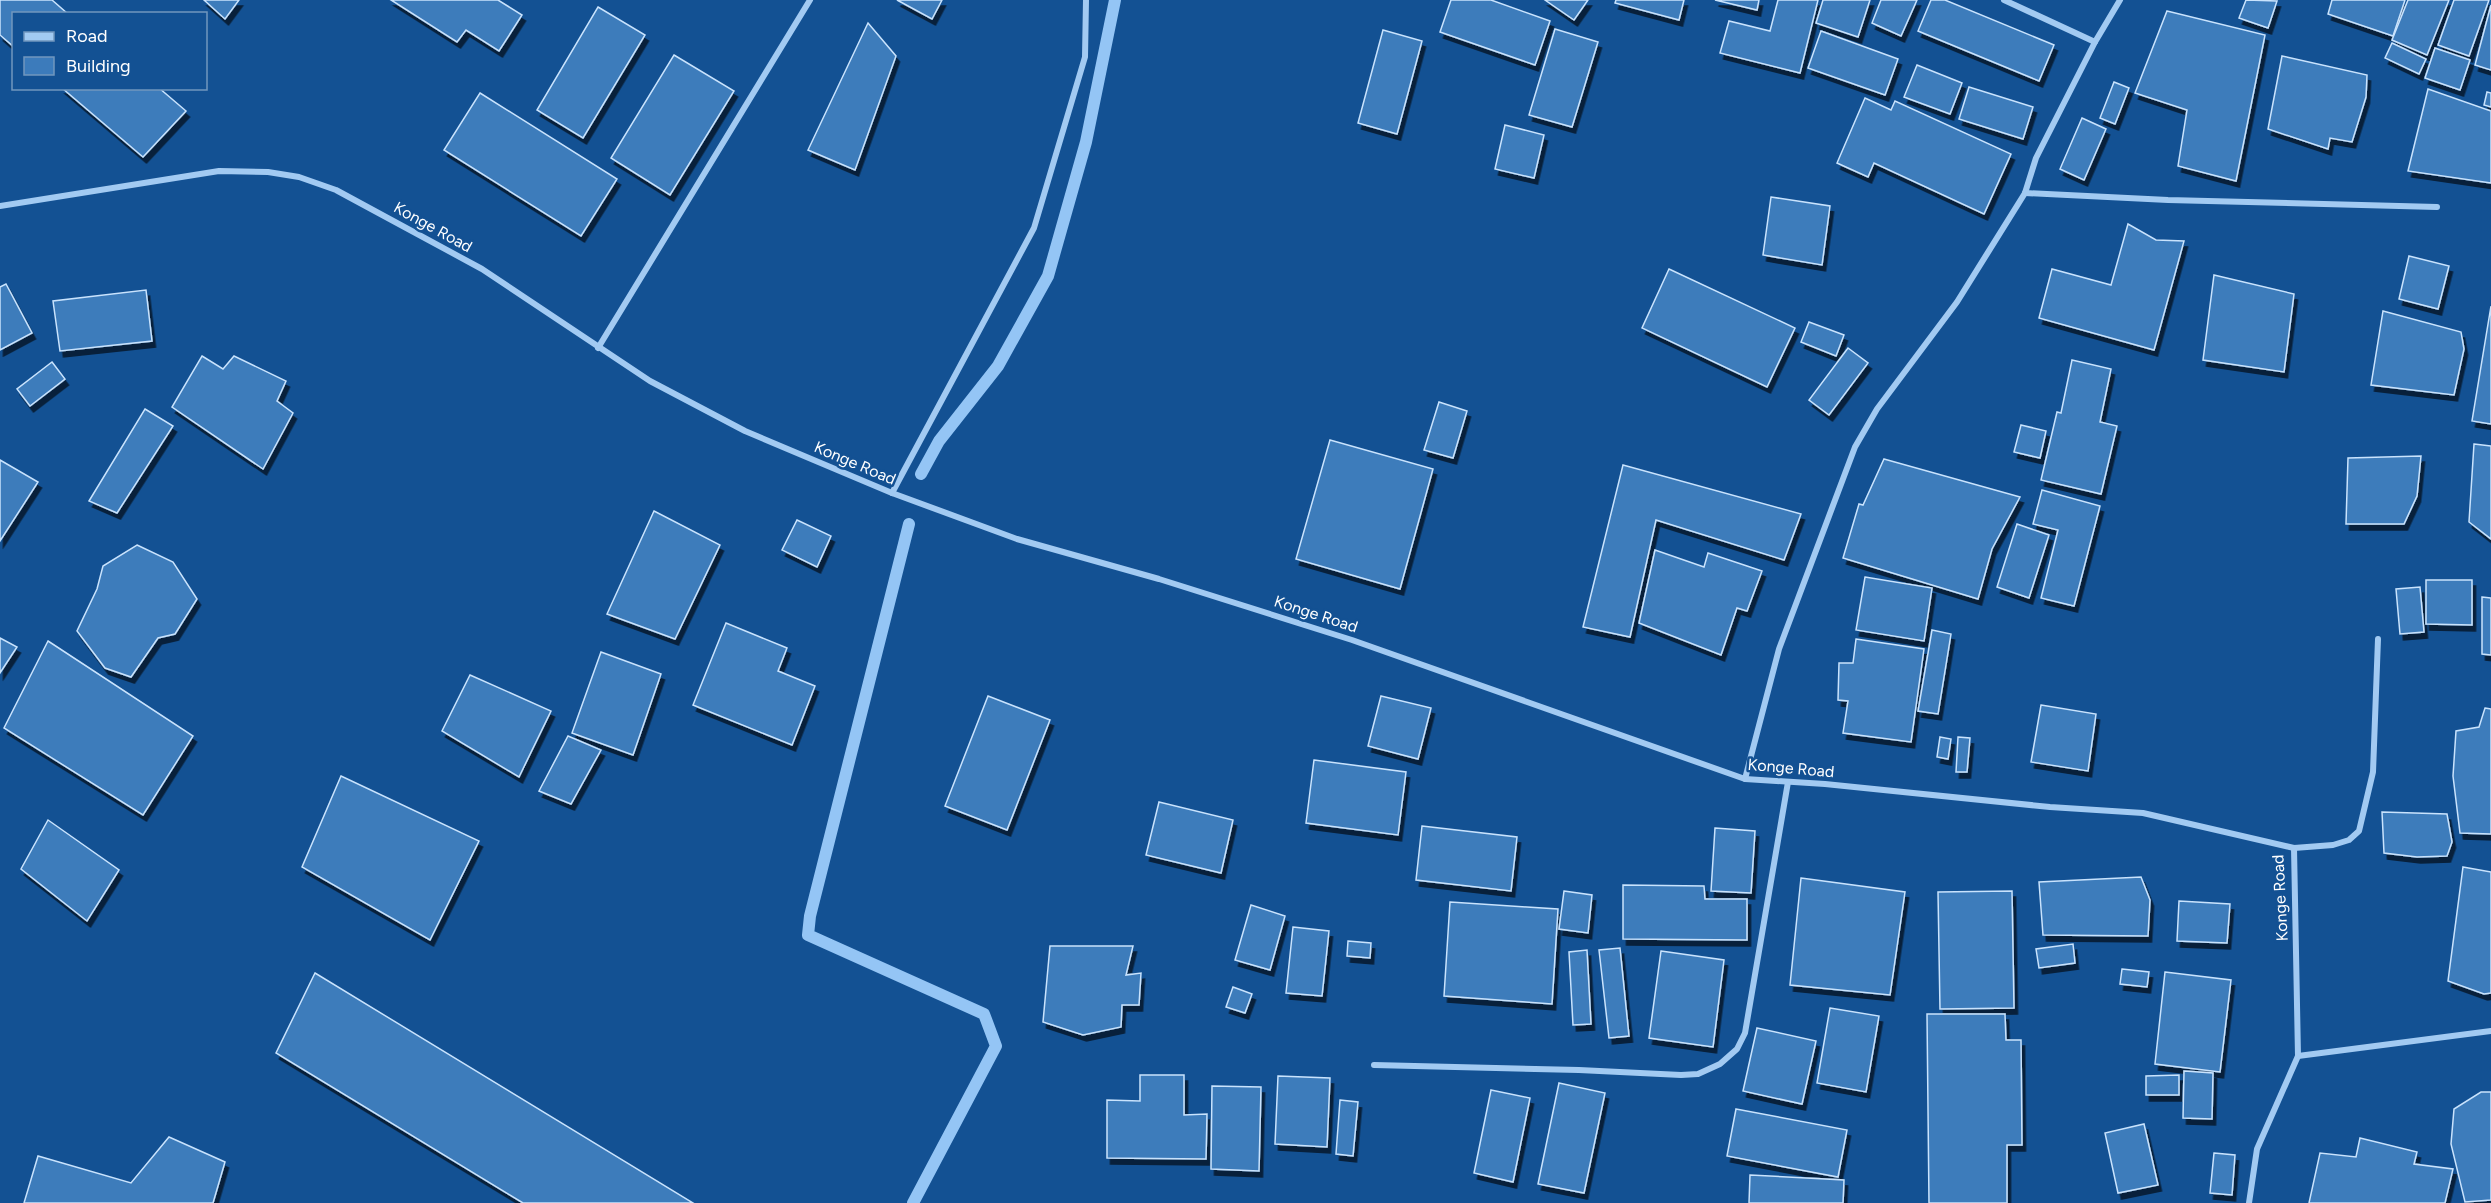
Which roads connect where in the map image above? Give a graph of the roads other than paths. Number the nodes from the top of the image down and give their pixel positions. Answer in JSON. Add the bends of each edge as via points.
{"nodes":[{"id":1,"x":810,"y":0,"type":"edge"},
{"id":2,"x":1086,"y":0,"type":"edge"},
{"id":3,"x":2004,"y":0,"type":"edge"},
{"id":4,"x":2121,"y":0,"type":"edge"},
{"id":5,"x":2096,"y":42,"type":"junction"},
{"id":6,"x":2025,"y":193,"type":"junction"},
{"id":7,"x":0,"y":206,"type":"edge"},
{"id":8,"x":2437,"y":207,"type":"dead end"},
{"id":9,"x":598,"y":348,"type":"junction"},
{"id":10,"x":892,"y":493,"type":"junction"},
{"id":11,"x":2378,"y":639,"type":"dead end"},
{"id":12,"x":1745,"y":779,"type":"junction"},
{"id":13,"x":1788,"y":782,"type":"junction"},
{"id":14,"x":2294,"y":848,"type":"junction"},
{"id":15,"x":2491,"y":1031,"type":"edge"},
{"id":16,"x":2298,"y":1056,"type":"junction"},
{"id":17,"x":1374,"y":1065,"type":"dead end"},
{"id":18,"x":2249,"y":1203,"type":"edge"}],
"edges":[{"from":1,"to":9,"type":"street"},
{"from":2,"to":10,"type":"street","via":[[1085,57],[1034,228]]},
{"from":3,"to":5,"type":"street"},
{"from":4,"to":5,"type":"street"},
{"from":5,"to":6,"type":"street","via":[[2036,158]]},
{"from":6,"to":8,"type":"street"},
{"from":6,"to":12,"type":"street","via":[[1957,302],[1877,409],[1855,447],[1779,649]]},
{"from":7,"to":9,"type":"street","name":"Konge Road","via":[[219,171],[299,177],[336,190],[482,269]]},
{"from":9,"to":10,"type":"street","name":"Konge Road","via":[[650,381],[745,431]]},
{"from":10,"to":12,"type":"street","name":"Konge Road","via":[[1017,539],[1352,640]]},
{"from":11,"to":14,"type":"street","via":[[2373,772],[2359,831],[2349,840],[2333,845]]},
{"from":12,"to":13,"type":"street","name":"Konge Road"},
{"from":13,"to":14,"type":"street","name":"Konge Road","via":[[2143,813]]},
{"from":13,"to":17,"type":"street","via":[[1745,1033],[1737,1049],[1720,1064],[1698,1074],[1681,1075]]},
{"from":14,"to":16,"type":"street","name":"Konge Road"},
{"from":15,"to":16,"type":"street"},
{"from":16,"to":18,"type":"street","via":[[2257,1149]]}]}
